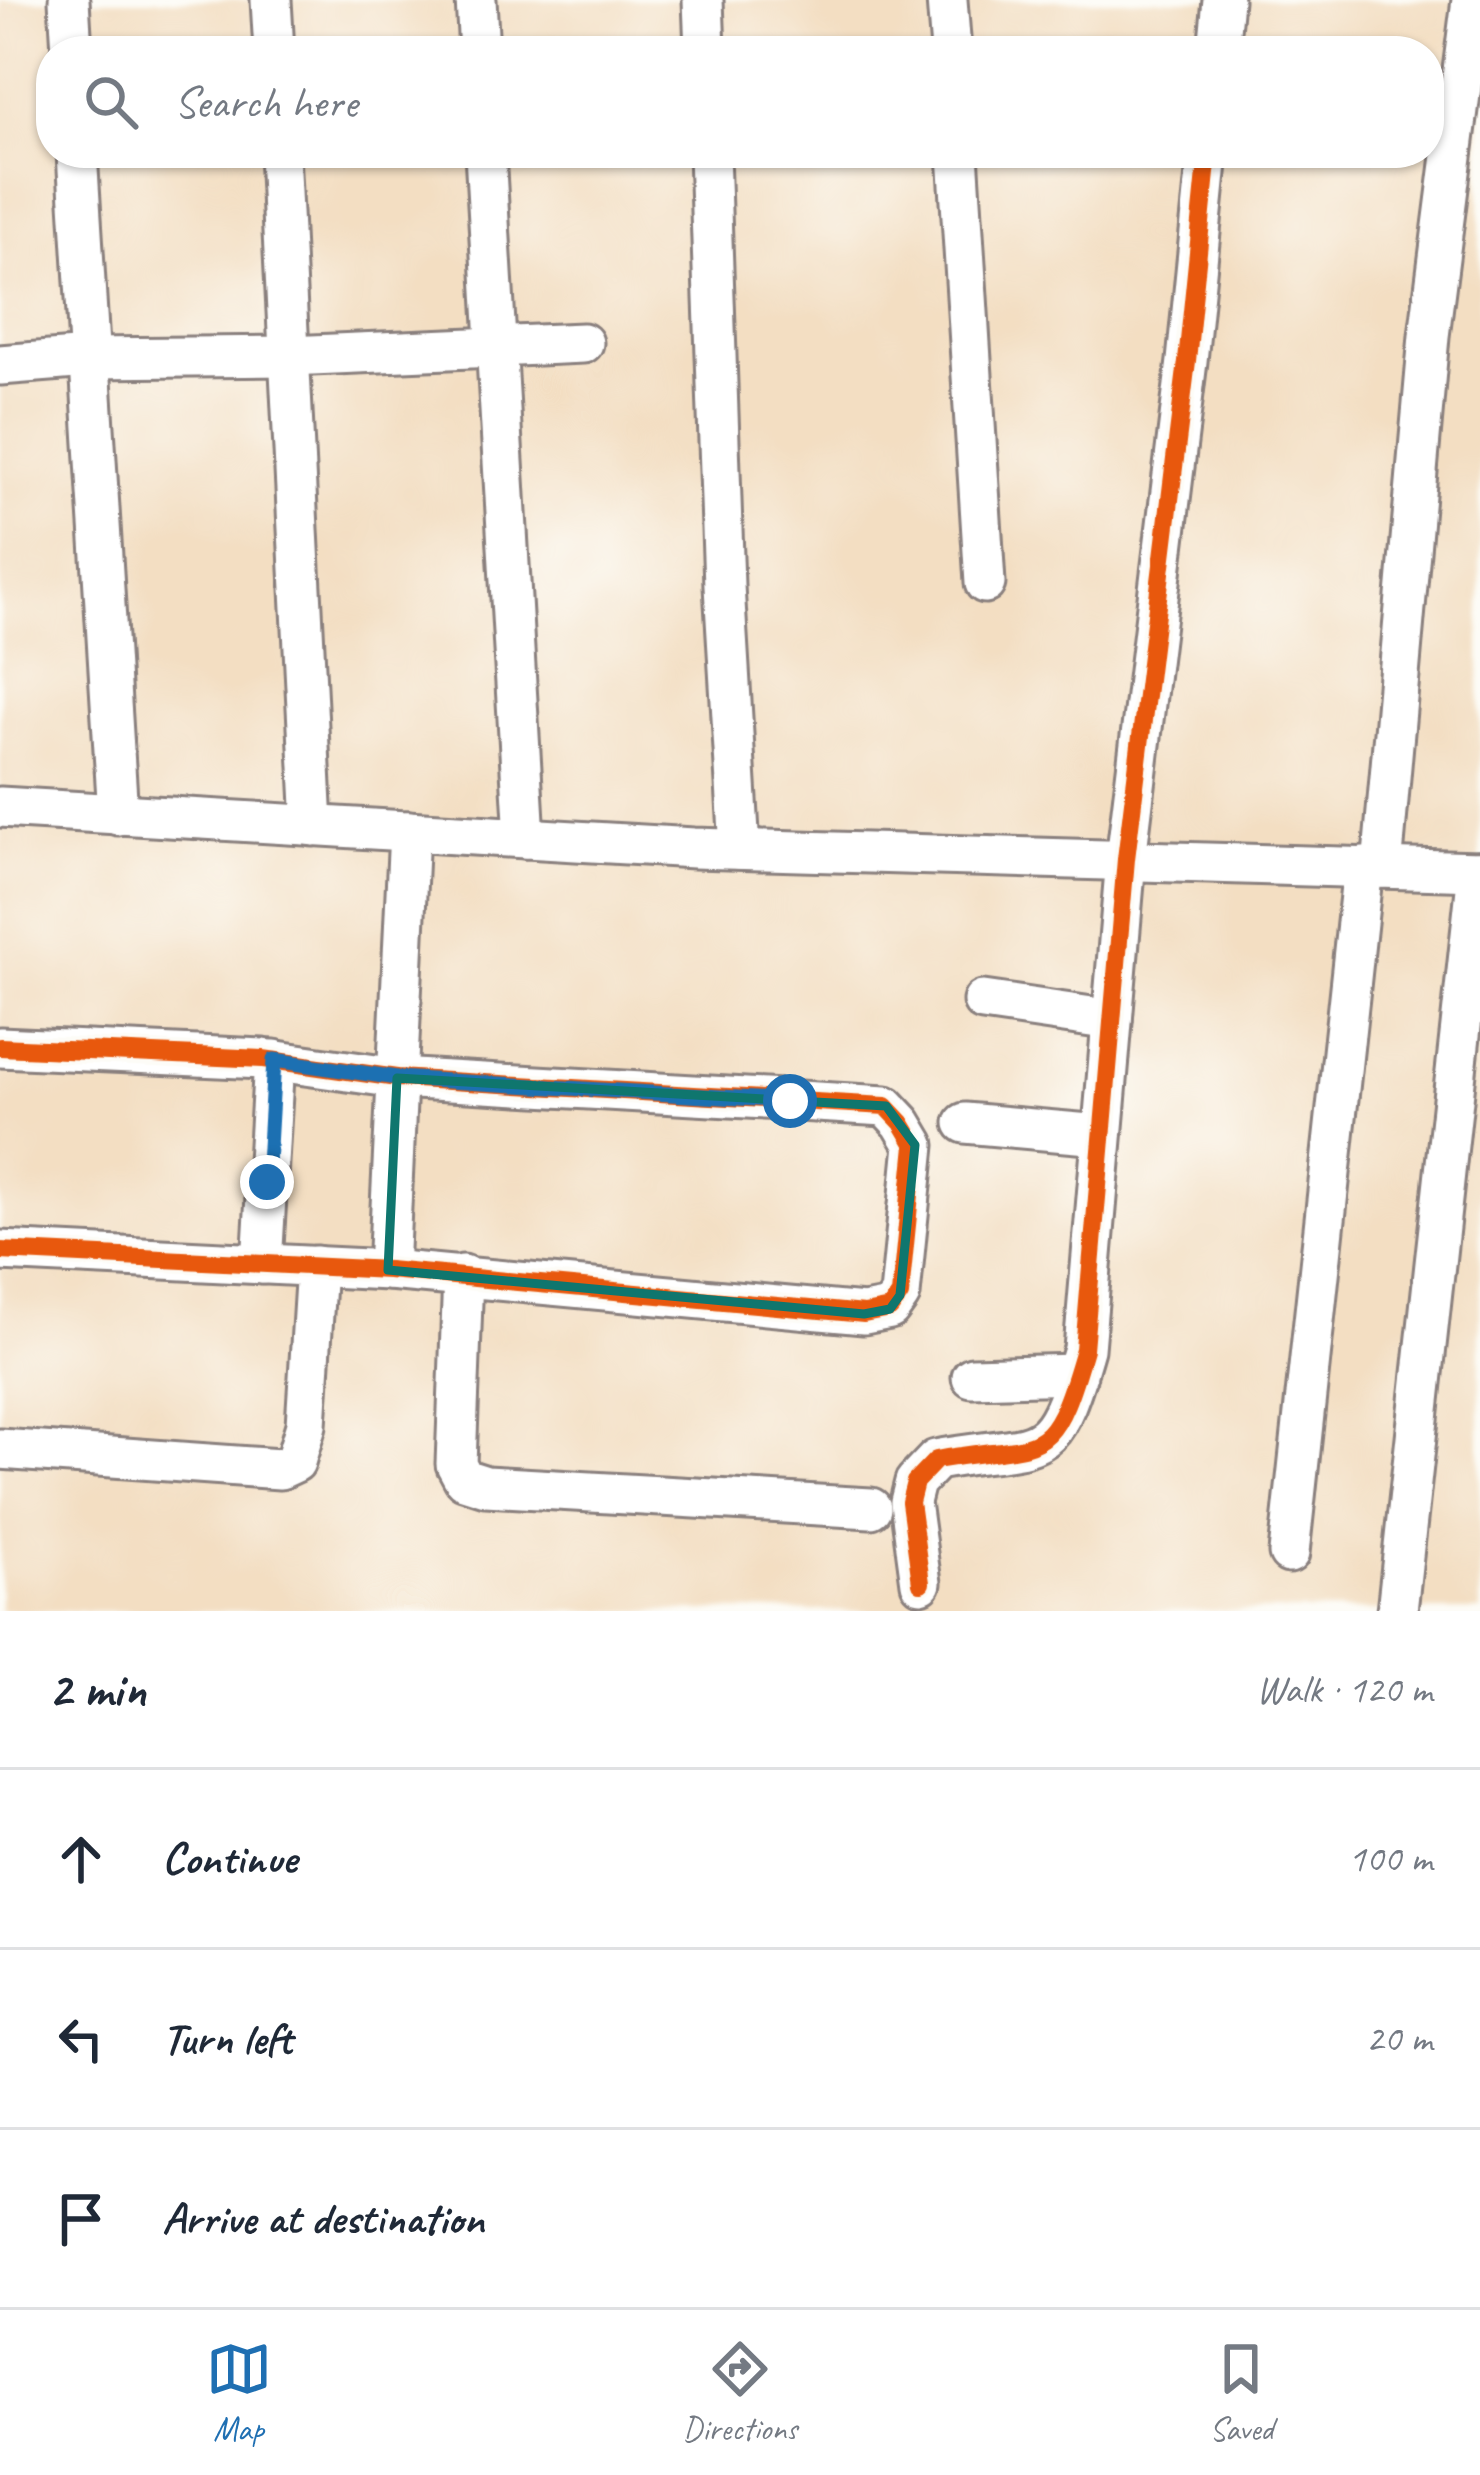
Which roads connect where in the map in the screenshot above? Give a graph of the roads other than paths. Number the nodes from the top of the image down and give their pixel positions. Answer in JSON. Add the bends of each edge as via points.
{"nodes":[{"id":1,"x":69,"y":0,"type":"edge"},
{"id":2,"x":271,"y":0,"type":"edge"},
{"id":3,"x":476,"y":0,"type":"edge"},
{"id":4,"x":703,"y":0,"type":"edge"},
{"id":5,"x":947,"y":0,"type":"edge"},
{"id":6,"x":1223,"y":0,"type":"edge"},
{"id":7,"x":1472,"y":0,"type":"edge"},
{"id":8,"x":71,"y":36,"type":"edge"},
{"id":9,"x":273,"y":36,"type":"edge"},
{"id":10,"x":478,"y":36,"type":"edge"},
{"id":11,"x":704,"y":36,"type":"edge"},
{"id":12,"x":950,"y":36,"type":"edge"},
{"id":13,"x":1219,"y":36,"type":"edge"},
{"id":14,"x":78,"y":168,"type":"edge"},
{"id":15,"x":280,"y":168,"type":"edge"},
{"id":16,"x":486,"y":168,"type":"edge"},
{"id":17,"x":710,"y":168,"type":"edge"},
{"id":18,"x":959,"y":168,"type":"edge"},
{"id":19,"x":1206,"y":168,"type":"edge"},
{"id":20,"x":584,"y":343,"type":"dead end"},
{"id":21,"x":497,"y":345,"type":"junction"},
{"id":22,"x":290,"y":356,"type":"junction"},
{"id":23,"x":88,"y":358,"type":"junction"},
{"id":24,"x":0,"y":365,"type":"edge"},
{"id":25,"x":985,"y":583,"type":"dead end"},
{"id":26,"x":0,"y":807,"type":"edge"},
{"id":27,"x":118,"y":815,"type":"junction"},
{"id":28,"x":313,"y":826,"type":"junction"},
{"id":29,"x":409,"y":831,"type":"junction"},
{"id":30,"x":524,"y":838,"type":"junction"},
{"id":31,"x":740,"y":849,"type":"junction"},
{"id":32,"x":1126,"y":860,"type":"junction"},
{"id":33,"x":1373,"y":867,"type":"junction"},
{"id":34,"x":1479,"y":871,"type":"edge"},
{"id":35,"x":983,"y":1001,"type":"dead end"},
{"id":36,"x":1112,"y":1020,"type":"junction"},
{"id":37,"x":0,"y":1047,"type":"edge"},
{"id":38,"x":274,"y":1060,"type":"junction"},
{"id":39,"x":397,"y":1078,"type":"junction"},
{"id":40,"x":965,"y":1123,"type":"dead end"},
{"id":41,"x":1101,"y":1135,"type":"junction"},
{"id":42,"x":0,"y":1251,"type":"edge"},
{"id":43,"x":262,"y":1264,"type":"junction"},
{"id":44,"x":316,"y":1266,"type":"junction"},
{"id":45,"x":388,"y":1270,"type":"junction"},
{"id":46,"x":464,"y":1275,"type":"junction"},
{"id":47,"x":1077,"y":1374,"type":"junction"},
{"id":48,"x":972,"y":1377,"type":"dead end"},
{"id":49,"x":0,"y":1449,"type":"edge"},
{"id":50,"x":871,"y":1508,"type":"dead end"},
{"id":51,"x":1289,"y":1553,"type":"dead end"},
{"id":52,"x":921,"y":1583,"type":"dead end"},
{"id":53,"x":1397,"y":1611,"type":"edge"}],
"edges":[{"from":1,"to":8,"type":"street"},
{"from":2,"to":9,"type":"street"},
{"from":3,"to":10,"type":"street"},
{"from":4,"to":11,"type":"street"},
{"from":5,"to":12,"type":"street"},
{"from":6,"to":13,"type":"street"},
{"from":7,"to":33,"type":"street"},
{"from":14,"to":23,"type":"street"},
{"from":15,"to":22,"type":"street"},
{"from":16,"to":21,"type":"street"},
{"from":17,"to":31,"type":"street"},
{"from":18,"to":25,"type":"street"},
{"from":19,"to":32,"type":"street"},
{"from":20,"to":21,"type":"street"},
{"from":21,"to":22,"type":"street"},
{"from":21,"to":30,"type":"street"},
{"from":22,"to":23,"type":"street"},
{"from":22,"to":28,"type":"street"},
{"from":23,"to":24,"type":"street"},
{"from":23,"to":27,"type":"street"},
{"from":26,"to":27,"type":"street"},
{"from":27,"to":28,"type":"street"},
{"from":28,"to":29,"type":"street"},
{"from":29,"to":30,"type":"street"},
{"from":29,"to":39,"type":"street"},
{"from":30,"to":31,"type":"street"},
{"from":31,"to":32,"type":"street"},
{"from":32,"to":33,"type":"street"},
{"from":32,"to":36,"type":"street"},
{"from":33,"to":34,"type":"street"},
{"from":33,"to":51,"type":"street"},
{"from":34,"to":53,"type":"street"},
{"from":35,"to":36,"type":"street"},
{"from":36,"to":41,"type":"street"},
{"from":37,"to":38,"type":"street"},
{"from":38,"to":39,"type":"street"},
{"from":38,"to":43,"type":"street"},
{"from":39,"to":45,"type":"street"},
{"from":39,"to":46,"type":"street","via":[[886,1106],[915,1145],[900,1295],[890,1309],[864,1314]]},
{"from":40,"to":41,"type":"street"},
{"from":41,"to":47,"type":"street"},
{"from":42,"to":43,"type":"street"},
{"from":43,"to":44,"type":"street"},
{"from":44,"to":45,"type":"street"},
{"from":44,"to":49,"type":"street","via":[[306,1425],[295,1462],[280,1469]]},
{"from":45,"to":46,"type":"street"},
{"from":46,"to":50,"type":"street","via":[[456,1464],[464,1479]]},
{"from":47,"to":48,"type":"street"},
{"from":47,"to":52,"type":"street","via":[[1053,1434],[1029,1449],[936,1460],[915,1482],[910,1502]]}]}
